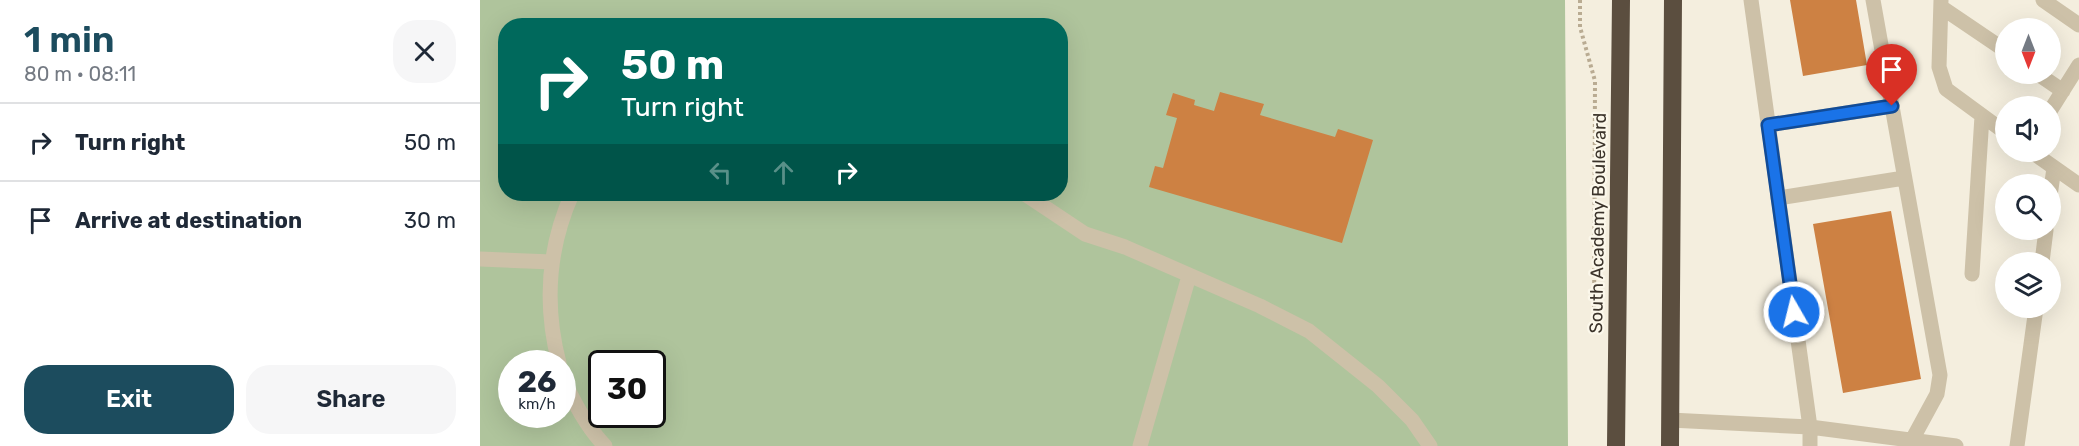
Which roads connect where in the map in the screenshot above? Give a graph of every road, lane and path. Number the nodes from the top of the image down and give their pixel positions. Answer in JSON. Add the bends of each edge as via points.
{"nodes":[{"id":1,"x":1580,"y":0,"type":"edge"},
{"id":2,"x":1621,"y":0,"type":"edge"},
{"id":3,"x":1673,"y":0,"type":"edge"},
{"id":4,"x":1751,"y":0,"type":"edge"},
{"id":5,"x":1873,"y":0,"type":"edge"},
{"id":6,"x":2043,"y":0,"type":"edge"},
{"id":7,"x":1941,"y":3,"type":"edge"},
{"id":8,"x":2079,"y":25,"type":"edge"},
{"id":9,"x":1995,"y":43,"type":"edge"},
{"id":10,"x":2079,"y":65,"type":"edge"},
{"id":11,"x":2053,"y":84,"type":"edge"},
{"id":12,"x":2063,"y":91,"type":"junction"},
{"id":13,"x":2060,"y":96,"type":"edge"},
{"id":14,"x":1892,"y":106,"type":"junction"},
{"id":15,"x":1982,"y":116,"type":"junction"},
{"id":16,"x":1768,"y":125,"type":"junction"},
{"id":17,"x":1995,"y":125,"type":"edge"},
{"id":18,"x":2046,"y":162,"type":"edge"},
{"id":19,"x":2054,"y":168,"type":"junction"},
{"id":20,"x":2053,"y":174,"type":"edge"},
{"id":21,"x":1904,"y":178,"type":"junction"},
{"id":22,"x":2079,"y":185,"type":"edge"},
{"id":23,"x":1778,"y":198,"type":"junction"},
{"id":24,"x":569,"y":201,"type":"edge"},
{"id":25,"x":1036,"y":201,"type":"edge"},
{"id":26,"x":480,"y":259,"type":"edge"},
{"id":27,"x":552,"y":262,"type":"junction"},
{"id":28,"x":1972,"y":274,"type":"dead end"},
{"id":29,"x":1189,"y":276,"type":"junction"},
{"id":30,"x":2035,"y":318,"type":"edge"},
{"id":31,"x":1594,"y":340,"type":"dead end"},
{"id":32,"x":557,"y":350,"type":"edge"},
{"id":33,"x":576,"y":406,"type":"edge"},
{"id":34,"x":1670,"y":420,"type":"junction"},
{"id":35,"x":1810,"y":427,"type":"junction"},
{"id":36,"x":1912,"y":440,"type":"junction"},
{"id":37,"x":604,"y":446,"type":"edge"},
{"id":38,"x":1140,"y":446,"type":"edge"},
{"id":39,"x":1430,"y":446,"type":"edge"},
{"id":40,"x":1616,"y":446,"type":"edge"},
{"id":41,"x":1670,"y":446,"type":"edge"},
{"id":42,"x":1810,"y":446,"type":"edge"},
{"id":43,"x":1956,"y":446,"type":"edge"},
{"id":44,"x":2018,"y":446,"type":"edge"}],
"edges":[{"from":1,"to":31,"type":"path","via":[[1580,27],[1595,81]]},
{"from":2,"to":40,"type":"highway","name":"South Academy Boulevard"},
{"from":3,"to":34,"type":"highway"},
{"from":4,"to":16,"type":"street"},
{"from":5,"to":14,"type":"street"},
{"from":6,"to":8,"type":"street"},
{"from":7,"to":9,"type":"street"},
{"from":7,"to":15,"type":"street","via":[[1939,67],[1946,90]]},
{"from":10,"to":12,"type":"street"},
{"from":11,"to":12,"type":"street"},
{"from":12,"to":13,"type":"street"},
{"from":14,"to":16,"type":"street"},
{"from":14,"to":21,"type":"street"},
{"from":15,"to":17,"type":"street"},
{"from":15,"to":28,"type":"street"},
{"from":16,"to":23,"type":"street"},
{"from":18,"to":19,"type":"street"},
{"from":19,"to":20,"type":"street"},
{"from":19,"to":22,"type":"street"},
{"from":21,"to":23,"type":"street"},
{"from":21,"to":36,"type":"street","via":[[1940,375],[1937,394]]},
{"from":23,"to":35,"type":"street"},
{"from":24,"to":27,"type":"street"},
{"from":25,"to":29,"type":"street","via":[[1085,234]]},
{"from":26,"to":27,"type":"street"},
{"from":27,"to":32,"type":"street","via":[[549,294]]},
{"from":29,"to":38,"type":"street"},
{"from":29,"to":39,"type":"street","via":[[1309,331],[1378,386],[1412,420]]},
{"from":30,"to":44,"type":"street"},
{"from":33,"to":37,"type":"street"},
{"from":34,"to":35,"type":"street"},
{"from":34,"to":41,"type":"highway"},
{"from":35,"to":36,"type":"street"},
{"from":35,"to":42,"type":"street"},
{"from":36,"to":43,"type":"street"}]}
